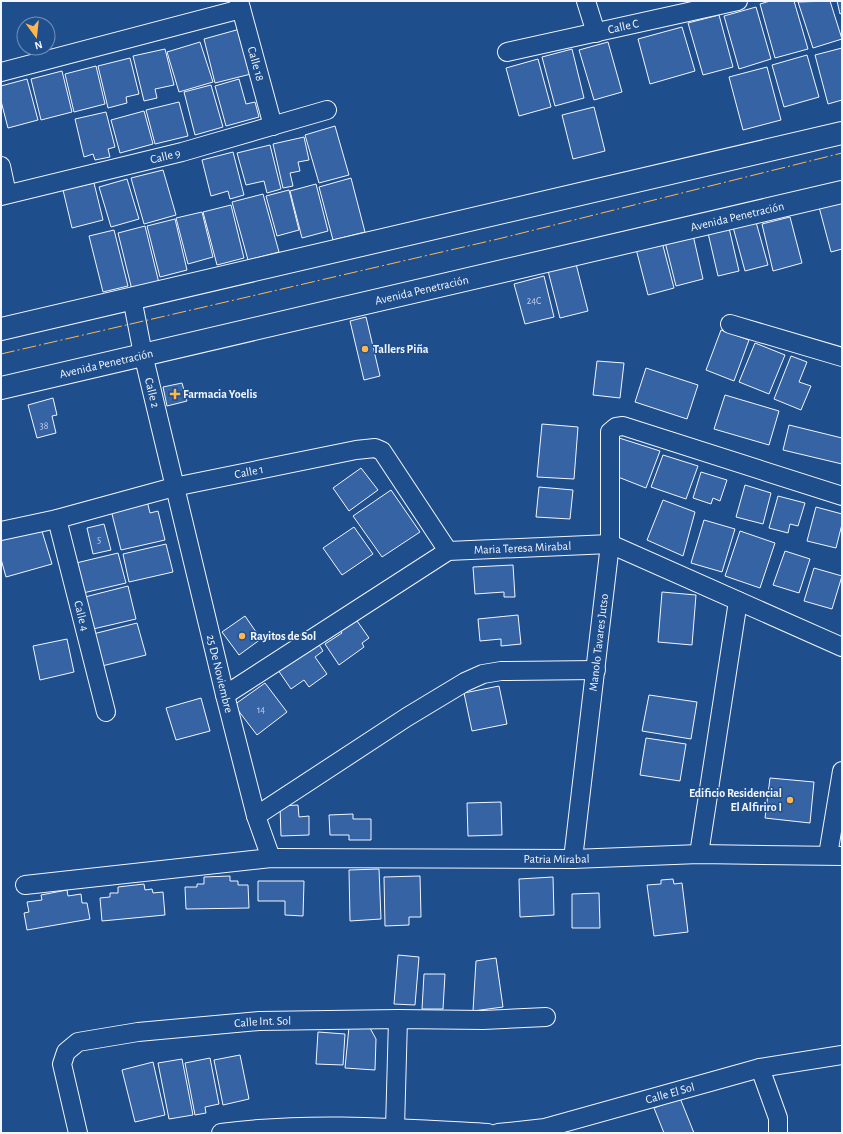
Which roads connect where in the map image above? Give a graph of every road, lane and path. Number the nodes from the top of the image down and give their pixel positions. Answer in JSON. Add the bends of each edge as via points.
{"nodes":[{"id":1,"x":586,"y":1,"type":"edge"},
{"id":2,"x":738,"y":1,"type":"edge"},
{"id":3,"x":240,"y":5,"type":"edge"},
{"id":4,"x":596,"y":33,"type":"junction"},
{"id":5,"x":508,"y":52,"type":"dead end"},
{"id":6,"x":1,"y":72,"type":"edge"},
{"id":7,"x":327,"y":110,"type":"dead end"},
{"id":8,"x":273,"y":126,"type":"junction"},
{"id":9,"x":842,"y":133,"type":"edge"},
{"id":10,"x":1,"y":166,"type":"edge"},
{"id":11,"x":842,"y":192,"type":"edge"},
{"id":12,"x":4,"y":195,"type":"edge"},
{"id":13,"x":132,"y":298,"type":"junction"},
{"id":14,"x":730,"y":324,"type":"dead end"},
{"id":15,"x":1,"y":329,"type":"edge"},
{"id":16,"x":143,"y":354,"type":"junction"},
{"id":17,"x":842,"y":357,"type":"edge"},
{"id":18,"x":1,"y":388,"type":"edge"},
{"id":19,"x":174,"y":487,"type":"junction"},
{"id":20,"x":842,"y":496,"type":"edge"},
{"id":21,"x":58,"y":519,"type":"junction"},
{"id":22,"x":1,"y":531,"type":"edge"},
{"id":23,"x":610,"y":544,"type":"junction"},
{"id":24,"x":448,"y":550,"type":"junction"},
{"id":25,"x":738,"y":601,"type":"junction"},
{"id":26,"x":842,"y":647,"type":"edge"},
{"id":27,"x":596,"y":670,"type":"junction"},
{"id":28,"x":225,"y":696,"type":"junction"},
{"id":29,"x":106,"y":712,"type":"dead end"},
{"id":30,"x":842,"y":771,"type":"edge"},
{"id":31,"x":256,"y":816,"type":"junction"},
{"id":32,"x":699,"y":854,"type":"junction"},
{"id":33,"x":835,"y":856,"type":"edge"},
{"id":34,"x":271,"y":858,"type":"junction"},
{"id":35,"x":573,"y":859,"type":"junction"},
{"id":36,"x":25,"y":884,"type":"dead end"},
{"id":37,"x":546,"y":1018,"type":"dead end"},
{"id":38,"x":398,"y":1019,"type":"junction"},
{"id":39,"x":842,"y":1055,"type":"edge"},
{"id":40,"x":760,"y":1068,"type":"junction"},
{"id":41,"x":395,"y":1128,"type":"junction"},
{"id":42,"x":78,"y":1133,"type":"edge"},
{"id":43,"x":221,"y":1133,"type":"edge"},
{"id":44,"x":488,"y":1133,"type":"edge"},
{"id":45,"x":498,"y":1133,"type":"edge"},
{"id":46,"x":778,"y":1133,"type":"edge"}],
"edges":[{"from":1,"to":4,"type":"street"},
{"from":2,"to":4,"type":"street","name":"Calle C"},
{"from":3,"to":6,"type":"street"},
{"from":3,"to":8,"type":"street","name":"Calle 18"},
{"from":4,"to":5,"type":"street","name":"Calle C"},
{"from":7,"to":8,"type":"street","name":"Calle 9"},
{"from":8,"to":12,"type":"street","name":"Calle 9","via":[[182,152]]},
{"from":9,"to":13,"type":"street"},
{"from":10,"to":12,"type":"street"},
{"from":11,"to":16,"type":"street","name":"Avenida Penetración"},
{"from":13,"to":15,"type":"street"},
{"from":13,"to":16,"type":"street","name":"Calle 2"},
{"from":14,"to":17,"type":"street"},
{"from":16,"to":18,"type":"street","name":"Avenida Penetración"},
{"from":16,"to":19,"type":"street","name":"Calle 2"},
{"from":19,"to":21,"type":"street","name":"Calle 1"},
{"from":19,"to":24,"type":"street","name":"Calle 1","via":[[356,450],[379,449]]},
{"from":19,"to":28,"type":"street","name":"25 De Noviembre"},
{"from":20,"to":23,"type":"street","name":"Manolo Tavares Jutso","via":[[623,426],[616,427],[610,432]]},
{"from":21,"to":22,"type":"street","name":"Calle 1"},
{"from":21,"to":29,"type":"street","name":"Calle 4"},
{"from":23,"to":24,"type":"street","name":"Maria Teresa Mirabal"},
{"from":23,"to":25,"type":"street","name":"Maria Teresa Mirabal"},
{"from":23,"to":27,"type":"street","name":"Manolo Tavares Jutso"},
{"from":24,"to":28,"type":"street"},
{"from":25,"to":26,"type":"street","name":"Maria Teresa Mirabal"},
{"from":25,"to":32,"type":"street"},
{"from":27,"to":31,"type":"street","via":[[502,671],[483,674],[407,717]]},
{"from":27,"to":35,"type":"street","name":"Manolo Tavares Jutso"},
{"from":28,"to":31,"type":"street","name":"25 De Noviembre"},
{"from":30,"to":33,"type":"street"},
{"from":31,"to":34,"type":"street","name":"25 De Noviembre"},
{"from":32,"to":33,"type":"street","name":"Patria Mirabal"},
{"from":32,"to":35,"type":"street","name":"Patria Mirabal"},
{"from":34,"to":35,"type":"street","name":"Patria Mirabal"},
{"from":34,"to":36,"type":"street","name":"Patria Mirabal"},
{"from":37,"to":38,"type":"street","name":"Calle Int. Sol"},
{"from":38,"to":41,"type":"street"},
{"from":38,"to":42,"type":"street","name":"Calle Int. Sol","via":[[259,1021],[138,1032],[78,1042],[66,1052],[62,1064]]},
{"from":39,"to":40,"type":"street","name":"Calle El Sol"},
{"from":40,"to":45,"type":"street","name":"Calle El Sol","via":[[545,1128]]},
{"from":40,"to":46,"type":"street","via":[[778,1118]]},
{"from":41,"to":43,"type":"street","via":[[318,1126],[255,1128]]},
{"from":41,"to":44,"type":"street"}]}
